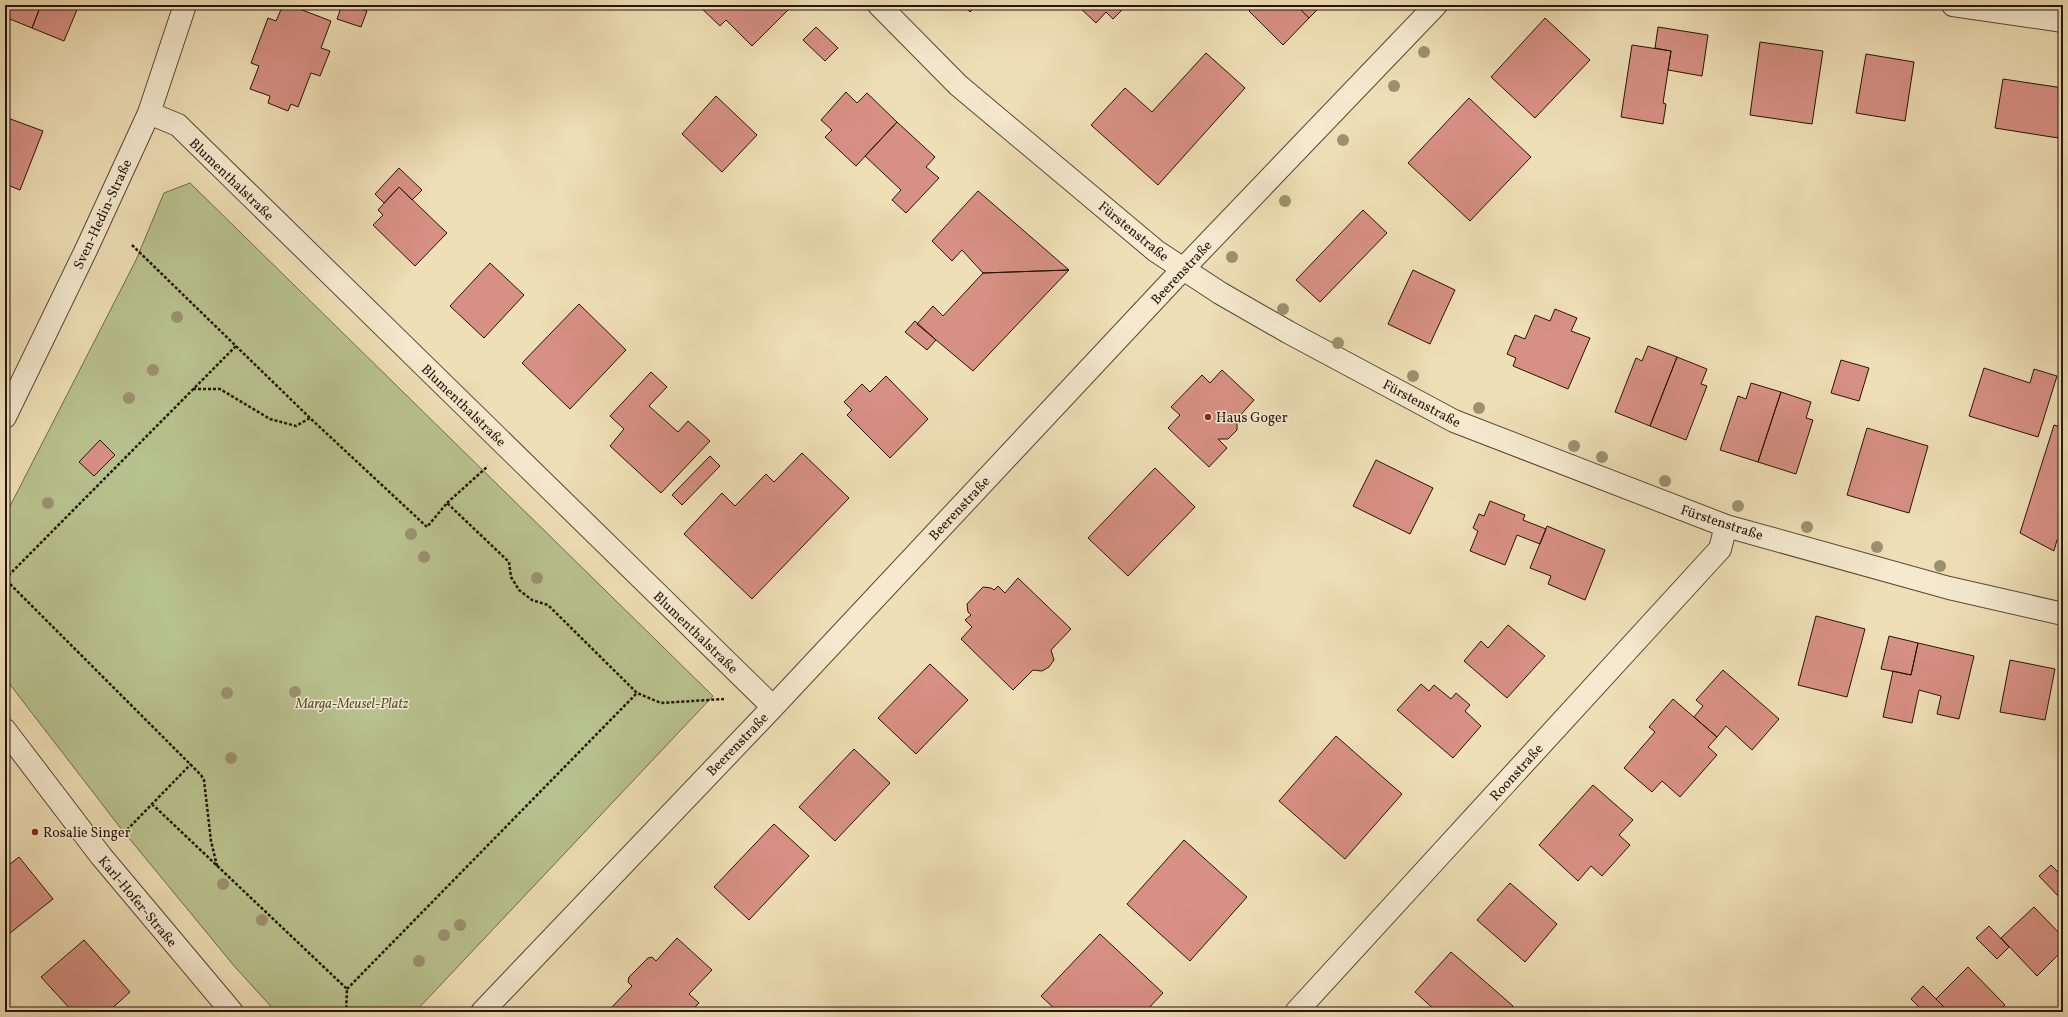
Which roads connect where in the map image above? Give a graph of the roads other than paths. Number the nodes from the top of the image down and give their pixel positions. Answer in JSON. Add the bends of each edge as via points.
{"nodes":[{"id":1,"x":185,"y":5,"type":"edge"},
{"id":2,"x":879,"y":5,"type":"edge"},
{"id":3,"x":1436,"y":5,"type":"edge"},
{"id":4,"x":1953,"y":5,"type":"edge"},
{"id":5,"x":2063,"y":21,"type":"edge"},
{"id":6,"x":149,"y":113,"type":"junction"},
{"id":7,"x":1183,"y":269,"type":"junction"},
{"id":8,"x":5,"y":417,"type":"edge"},
{"id":9,"x":1726,"y":526,"type":"junction"},
{"id":10,"x":2063,"y":614,"type":"edge"},
{"id":11,"x":773,"y":707,"type":"junction"},
{"id":12,"x":5,"y":730,"type":"edge"},
{"id":13,"x":232,"y":1012,"type":"edge"},
{"id":14,"x":482,"y":1012,"type":"edge"},
{"id":15,"x":1296,"y":1012,"type":"edge"}],
"edges":[{"from":1,"to":6,"type":"street","name":"Sven-Hedin-Straße"},
{"from":2,"to":7,"type":"street","name":"Fürstenstraße","via":[[958,85],[1156,252]]},
{"from":3,"to":7,"type":"street","name":"Beerenstraße"},
{"from":4,"to":5,"type":"street"},
{"from":6,"to":8,"type":"street","name":"Sven-Hedin-Straße"},
{"from":6,"to":11,"type":"street","name":"Blumenthalstraße","via":[[178,125]]},
{"from":7,"to":9,"type":"street","name":"Fürstenstraße","via":[[1288,332],[1454,421]]},
{"from":7,"to":11,"type":"street","name":"Beerenstraße"},
{"from":9,"to":10,"type":"street","name":"Fürstenstraße","via":[[1949,588]]},
{"from":9,"to":15,"type":"street","name":"Roonstraße","via":[[1720,549]]},
{"from":11,"to":14,"type":"street","name":"Beerenstraße"},
{"from":12,"to":13,"type":"street","name":"Karl-Hofer-Straße","via":[[101,856]]}]}
